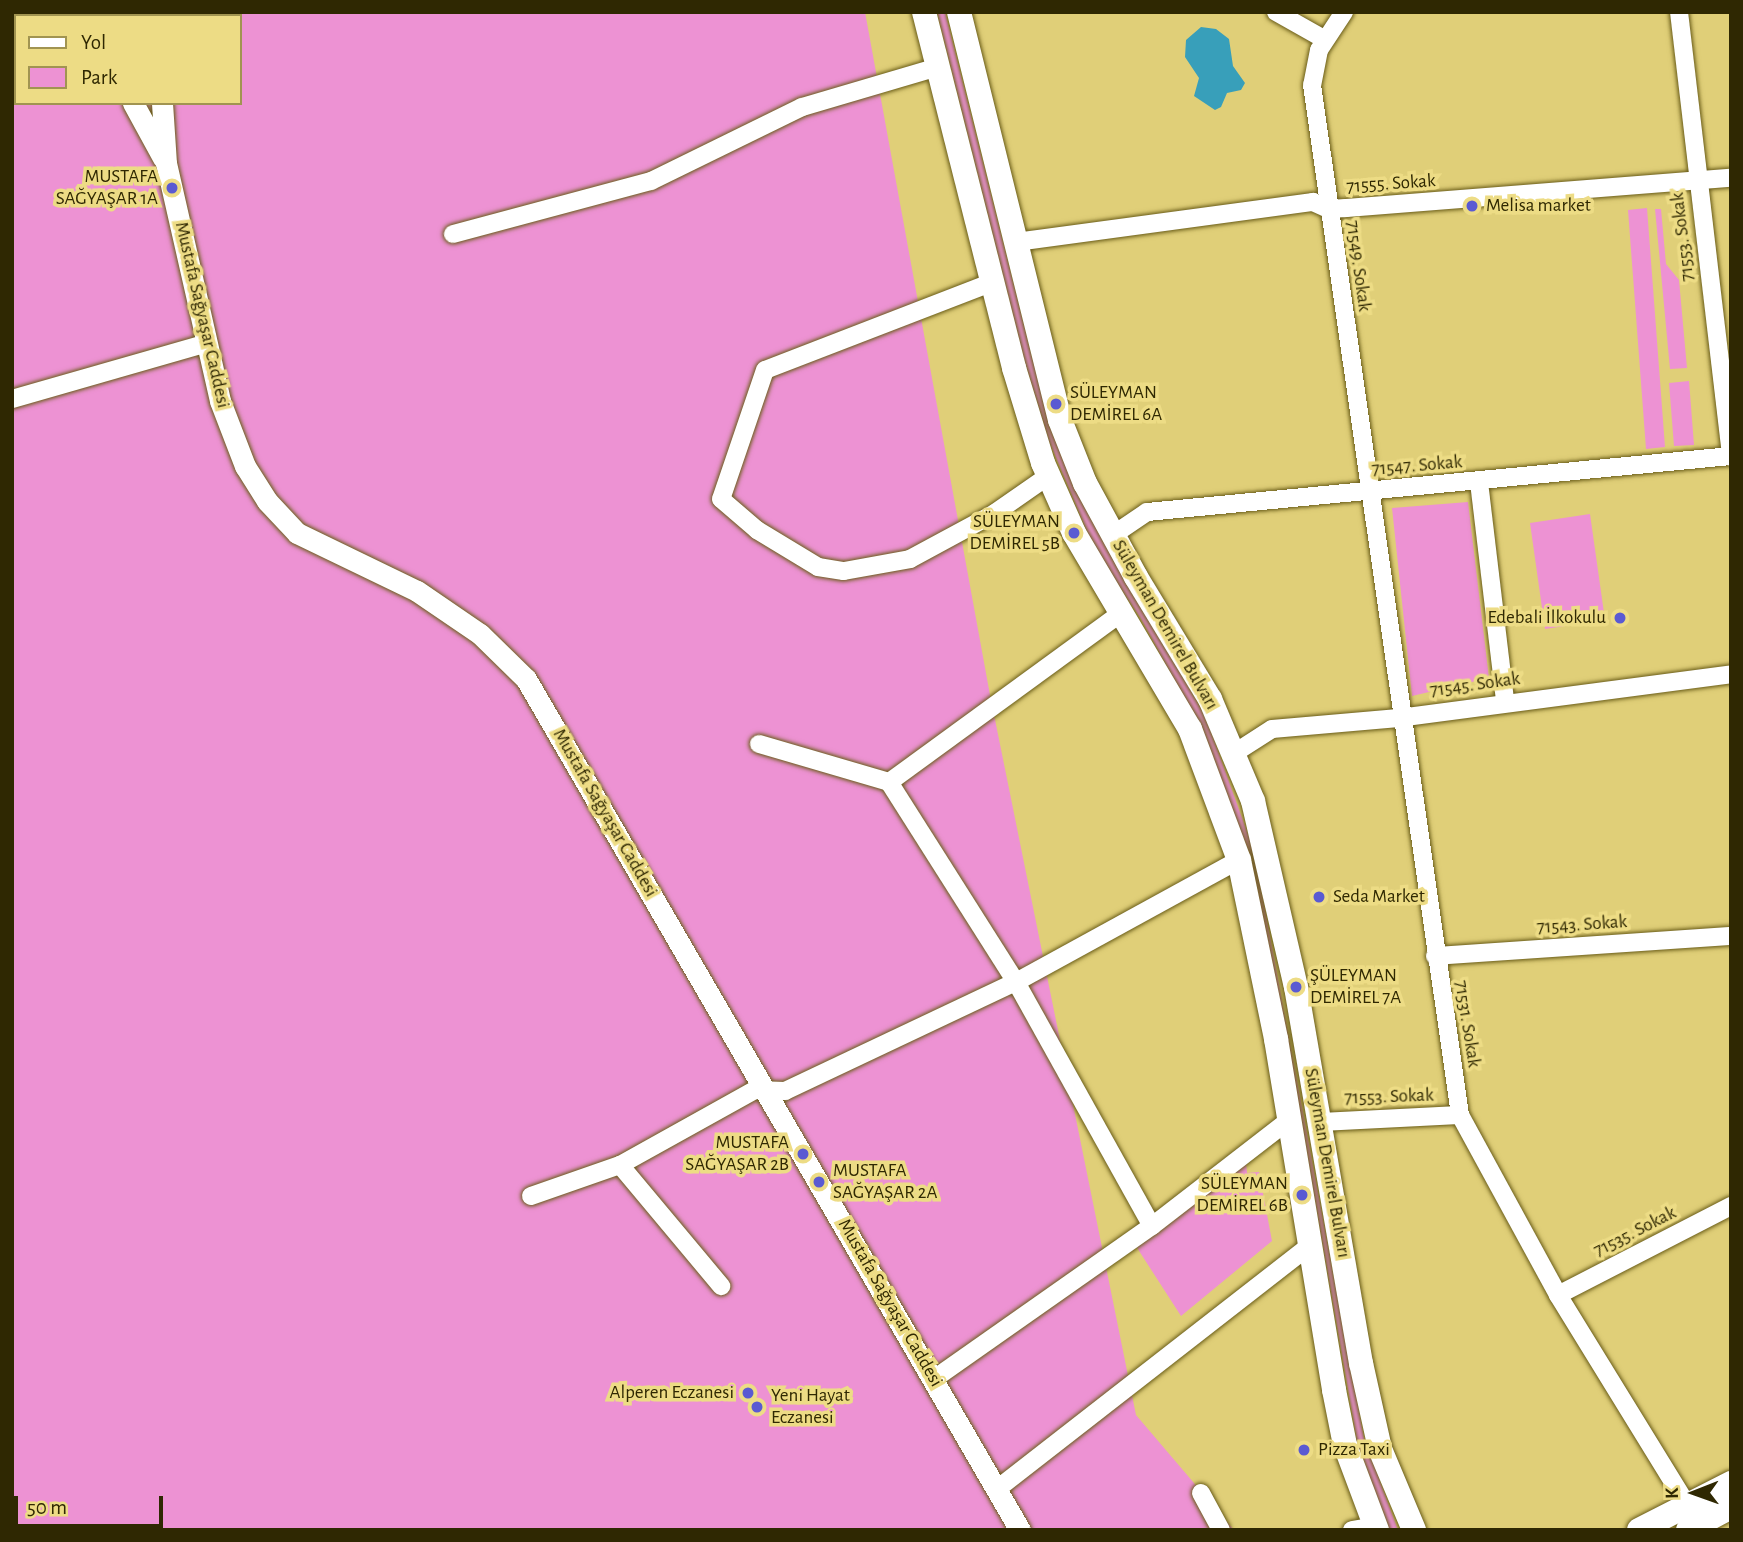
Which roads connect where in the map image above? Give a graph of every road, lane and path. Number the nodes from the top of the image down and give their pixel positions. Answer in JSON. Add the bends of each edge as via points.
{"nodes":[{"id":1,"x":925,"y":12,"type":"edge"},
{"id":2,"x":959,"y":12,"type":"edge"},
{"id":3,"x":1276,"y":12,"type":"edge"},
{"id":4,"x":1345,"y":12,"type":"edge"},
{"id":5,"x":1679,"y":12,"type":"edge"},
{"id":6,"x":1324,"y":39,"type":"junction"},
{"id":7,"x":938,"y":67,"type":"junction"},
{"id":8,"x":134,"y":105,"type":"edge"},
{"id":9,"x":162,"y":105,"type":"edge"},
{"id":10,"x":166,"y":163,"type":"junction"},
{"id":11,"x":1731,"y":178,"type":"edge"},
{"id":12,"x":1698,"y":182,"type":"junction"},
{"id":13,"x":1329,"y":209,"type":"junction"},
{"id":14,"x":453,"y":234,"type":"dead end"},
{"id":15,"x":1016,"y":242,"type":"junction"},
{"id":16,"x":993,"y":282,"type":"junction"},
{"id":17,"x":207,"y":343,"type":"junction"},
{"id":18,"x":12,"y":398,"type":"edge"},
{"id":19,"x":1731,"y":456,"type":"edge"},
{"id":20,"x":1048,"y":475,"type":"junction"},
{"id":21,"x":1479,"y":482,"type":"junction"},
{"id":22,"x":1369,"y":491,"type":"junction"},
{"id":23,"x":1113,"y":534,"type":"junction"},
{"id":24,"x":1122,"y":613,"type":"junction"},
{"id":25,"x":1731,"y":674,"type":"edge"},
{"id":26,"x":1505,"y":701,"type":"junction"},
{"id":27,"x":1399,"y":718,"type":"junction"},
{"id":28,"x":759,"y":744,"type":"dead end"},
{"id":29,"x":1233,"y":754,"type":"junction"},
{"id":30,"x":889,"y":782,"type":"junction"},
{"id":31,"x":1239,"y":860,"type":"junction"},
{"id":32,"x":1731,"y":936,"type":"edge"},
{"id":33,"x":1435,"y":956,"type":"junction"},
{"id":34,"x":1016,"y":982,"type":"junction"},
{"id":35,"x":766,"y":1091,"type":"junction"},
{"id":36,"x":1460,"y":1115,"type":"junction"},
{"id":37,"x":1289,"y":1120,"type":"junction"},
{"id":38,"x":1320,"y":1122,"type":"junction"},
{"id":39,"x":620,"y":1165,"type":"junction"},
{"id":40,"x":531,"y":1196,"type":"dead end"},
{"id":41,"x":1731,"y":1206,"type":"edge"},
{"id":42,"x":1152,"y":1226,"type":"junction"},
{"id":43,"x":1310,"y":1245,"type":"junction"},
{"id":44,"x":721,"y":1286,"type":"dead end"},
{"id":45,"x":1558,"y":1295,"type":"junction"},
{"id":46,"x":934,"y":1379,"type":"junction"},
{"id":47,"x":1731,"y":1483,"type":"edge"},
{"id":48,"x":997,"y":1489,"type":"junction"},
{"id":49,"x":1201,"y":1493,"type":"dead end"},
{"id":50,"x":1730,"y":1510,"type":"edge"},
{"id":51,"x":1688,"y":1518,"type":"edge"},
{"id":52,"x":1368,"y":1528,"type":"edge"},
{"id":53,"x":1020,"y":1530,"type":"edge"},
{"id":54,"x":1221,"y":1530,"type":"edge"},
{"id":55,"x":1414,"y":1530,"type":"edge"},
{"id":56,"x":1639,"y":1530,"type":"edge"}],
"edges":[{"from":1,"to":7,"type":"main road","name":"Süleyman Demirel Bulvarı"},
{"from":2,"to":15,"type":"main road","name":"Süleyman Demirel Bulvarı"},
{"from":3,"to":6,"type":"street"},
{"from":4,"to":6,"type":"street","name":"71549. Sokak"},
{"from":5,"to":12,"type":"street","name":"71553. Sokak"},
{"from":6,"to":13,"type":"street","name":"71549. Sokak","via":[[1312,85]]},
{"from":7,"to":14,"type":"street","via":[[802,107],[651,181]]},
{"from":7,"to":16,"type":"main road","name":"Süleyman Demirel Bulvarı"},
{"from":8,"to":10,"type":"street"},
{"from":9,"to":10,"type":"street"},
{"from":10,"to":17,"type":"street","name":"Mustafa Sağyaşar Caddesi"},
{"from":11,"to":12,"type":"street","name":"71555. Sokak"},
{"from":12,"to":13,"type":"street","name":"71555. Sokak"},
{"from":12,"to":19,"type":"street","name":"71553. Sokak"},
{"from":13,"to":15,"type":"street","name":"71555. Sokak","via":[[1313,202]]},
{"from":13,"to":22,"type":"street","name":"71549. Sokak"},
{"from":15,"to":23,"type":"main road","name":"Süleyman Demirel Bulvarı","via":[[1060,420]]},
{"from":16,"to":20,"type":"main road","name":"Süleyman Demirel Bulvarı"},
{"from":16,"to":20,"type":"street","via":[[765,370],[721,499],[757,530],[818,567],[844,571],[909,559],[995,513]]},
{"from":17,"to":18,"type":"street"},
{"from":17,"to":35,"type":"street","name":"Mustafa Sağyaşar Caddesi","via":[[220,401],[245,466],[267,501],[297,533],[417,590],[480,634],[526,679]]},
{"from":19,"to":21,"type":"street","name":"71547. Sokak"},
{"from":20,"to":24,"type":"main road","name":"Süleyman Demirel Bulvarı","via":[[1074,533]]},
{"from":21,"to":22,"type":"street","name":"71547. Sokak"},
{"from":21,"to":26,"type":"street"},
{"from":22,"to":23,"type":"street","name":"71547. Sokak","via":[[1147,512]]},
{"from":22,"to":27,"type":"street","name":"71531. Sokak"},
{"from":23,"to":29,"type":"main road","name":"Süleyman Demirel Bulvarı","via":[[1210,699]]},
{"from":24,"to":30,"type":"street"},
{"from":24,"to":31,"type":"main road","name":"Süleyman Demirel Bulvarı","via":[[1190,729]]},
{"from":25,"to":26,"type":"street","name":"71545. Sokak"},
{"from":26,"to":27,"type":"street","name":"71545. Sokak"},
{"from":27,"to":29,"type":"street","name":"71545. Sokak","via":[[1272,729]]},
{"from":27,"to":33,"type":"street","name":"71531. Sokak"},
{"from":28,"to":30,"type":"street"},
{"from":29,"to":38,"type":"main road","name":"Süleyman Demirel Bulvarı","via":[[1253,802],[1275,886]]},
{"from":30,"to":34,"type":"street"},
{"from":31,"to":34,"type":"street"},
{"from":31,"to":37,"type":"main road","name":"Süleyman Demirel Bulvarı"},
{"from":32,"to":33,"type":"street","name":"71543. Sokak"},
{"from":33,"to":36,"type":"street","name":"71531. Sokak"},
{"from":34,"to":35,"type":"street","via":[[785,1091]]},
{"from":34,"to":42,"type":"street"},
{"from":35,"to":39,"type":"street","via":[[755,1090]]},
{"from":35,"to":46,"type":"street","name":"Mustafa Sağyaşar Caddesi"},
{"from":36,"to":38,"type":"street","name":"71553. Sokak"},
{"from":36,"to":45,"type":"street","name":"71531. Sokak"},
{"from":37,"to":42,"type":"street"},
{"from":37,"to":43,"type":"main road","name":"Süleyman Demirel Bulvarı"},
{"from":38,"to":55,"type":"main road","name":"Süleyman Demirel Bulvarı","via":[[1380,1449]]},
{"from":39,"to":40,"type":"street"},
{"from":39,"to":44,"type":"street"},
{"from":41,"to":45,"type":"street","name":"71535. Sokak"},
{"from":42,"to":46,"type":"street"},
{"from":43,"to":48,"type":"street"},
{"from":43,"to":52,"type":"main road","name":"Süleyman Demirel Bulvarı","via":[[1345,1445]]},
{"from":45,"to":51,"type":"street","name":"71531. Sokak"},
{"from":46,"to":48,"type":"street","name":"Mustafa Sağyaşar Caddesi"},
{"from":47,"to":51,"type":"main road"},
{"from":48,"to":53,"type":"street","name":"Mustafa Sağyaşar Caddesi"},
{"from":49,"to":54,"type":"street"},
{"from":50,"to":51,"type":"main road"},
{"from":51,"to":56,"type":"main road"}]}
